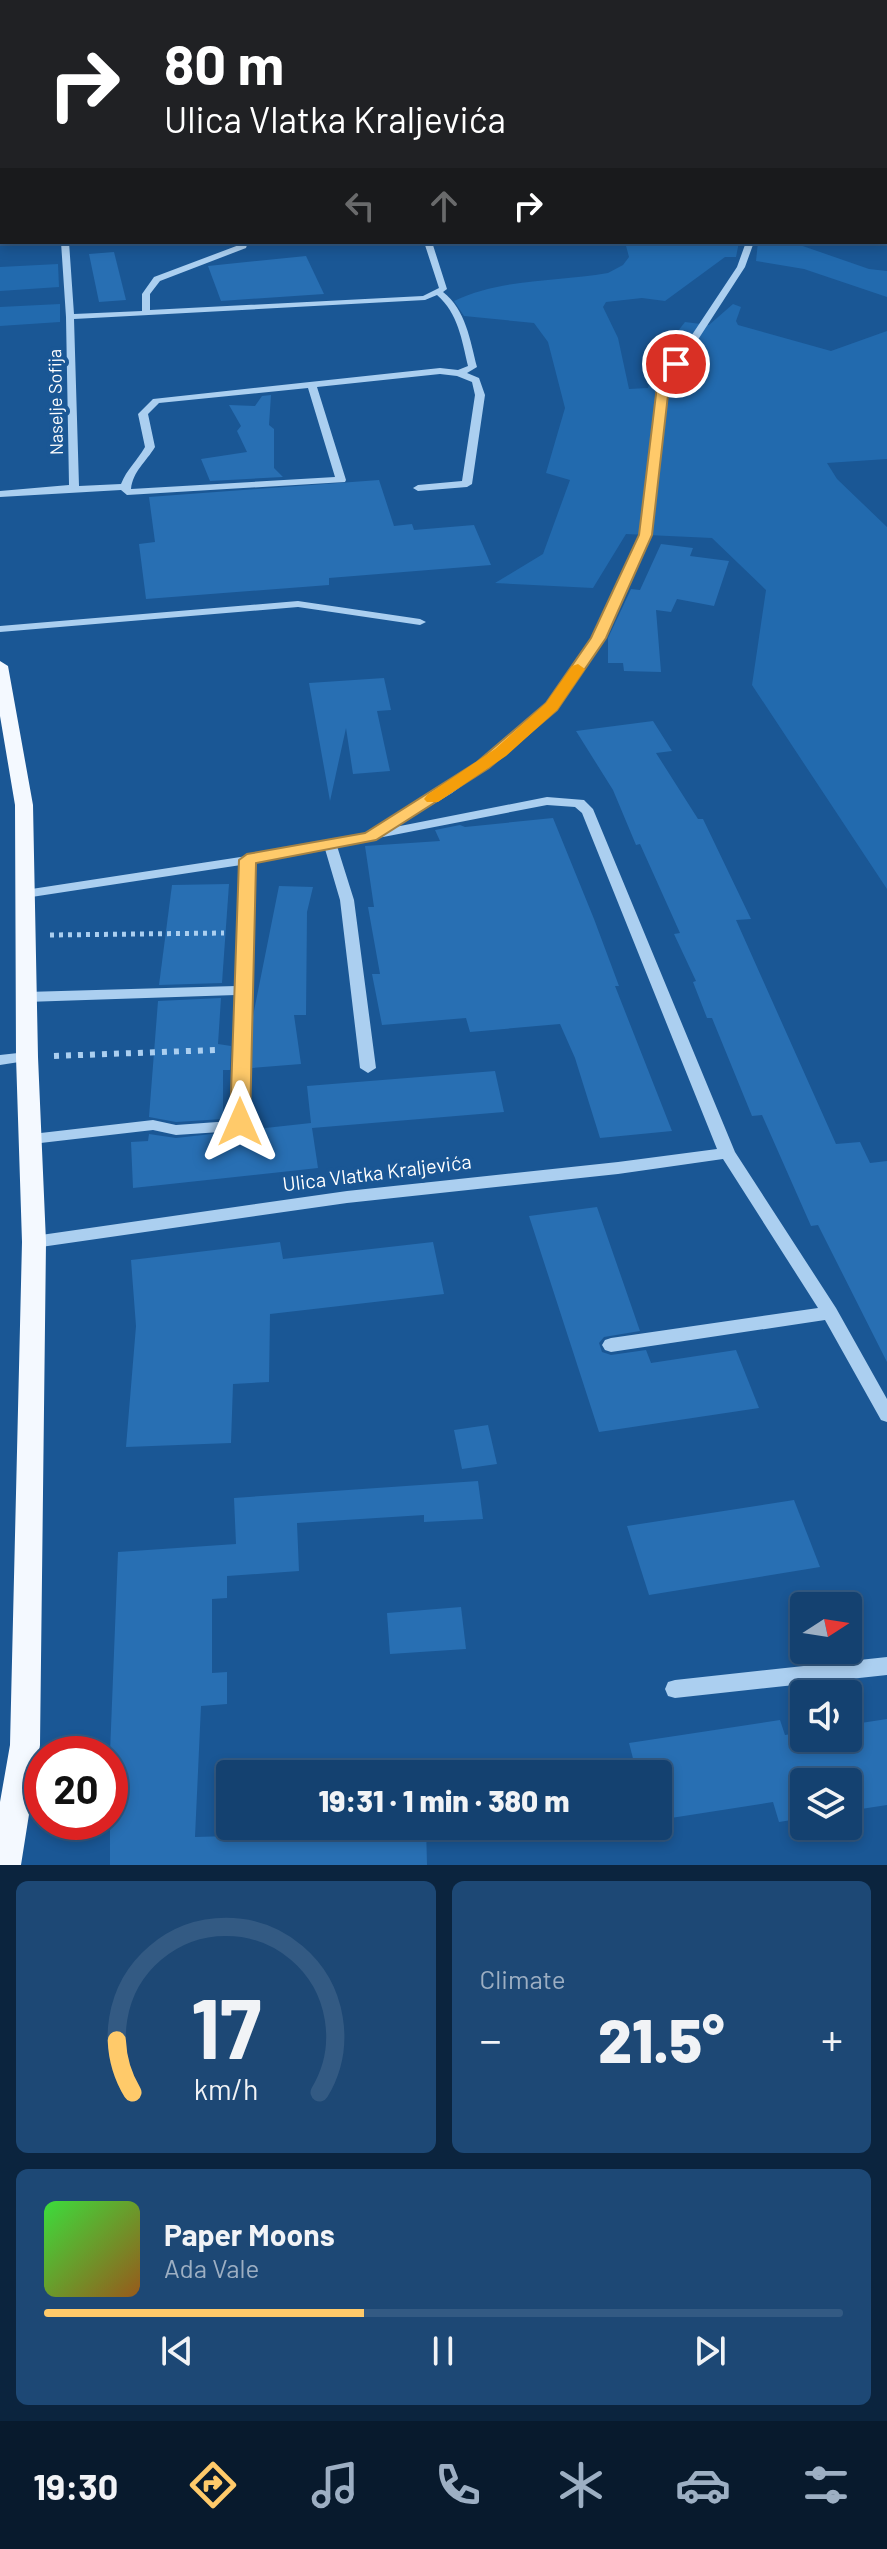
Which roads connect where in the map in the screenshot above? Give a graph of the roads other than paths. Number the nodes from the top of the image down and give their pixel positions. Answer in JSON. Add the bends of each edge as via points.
{"nodes":[{"id":1,"x":65,"y":244,"type":"edge"},
{"id":2,"x":244,"y":244,"type":"edge"},
{"id":3,"x":429,"y":244,"type":"edge"},
{"id":4,"x":749,"y":244,"type":"edge"},
{"id":5,"x":439,"y":293,"type":"junction"},
{"id":6,"x":146,"y":313,"type":"junction"},
{"id":7,"x":70,"y":317,"type":"junction"},
{"id":8,"x":459,"y":373,"type":"junction"},
{"id":9,"x":312,"y":385,"type":"junction"},
{"id":10,"x":125,"y":487,"type":"junction"},
{"id":11,"x":418,"y":488,"type":"dead end"},
{"id":12,"x":66,"y":489,"type":"junction"},
{"id":13,"x":0,"y":494,"type":"edge"},
{"id":14,"x":420,"y":622,"type":"dead end"},
{"id":15,"x":0,"y":629,"type":"edge"},
{"id":16,"x":0,"y":666,"type":"edge"},
{"id":17,"x":370,"y":837,"type":"junction"},
{"id":18,"x":330,"y":845,"type":"junction"},
{"id":19,"x":247,"y":860,"type":"junction"},
{"id":20,"x":25,"y":894,"type":"junction"},
{"id":21,"x":243,"y":990,"type":"junction"},
{"id":22,"x":26,"y":997,"type":"junction"},
{"id":23,"x":27,"y":1057,"type":"junction"},
{"id":24,"x":0,"y":1060,"type":"edge"},
{"id":25,"x":368,"y":1068,"type":"dead end"},
{"id":26,"x":32,"y":1139,"type":"junction"},
{"id":27,"x":727,"y":1153,"type":"junction"},
{"id":28,"x":34,"y":1242,"type":"junction"},
{"id":29,"x":830,"y":1313,"type":"junction"},
{"id":30,"x":611,"y":1345,"type":"dead end"},
{"id":31,"x":887,"y":1415,"type":"edge"},
{"id":32,"x":887,"y":1666,"type":"edge"},
{"id":33,"x":675,"y":1689,"type":"dead end"},
{"id":34,"x":5,"y":1865,"type":"edge"}],
"edges":[{"from":1,"to":7,"type":"street","name":"Naselje Sofija"},
{"from":2,"to":6,"type":"street","via":[[157,279],[146,294]]},
{"from":3,"to":5,"type":"street","via":[[443,289]]},
{"from":4,"to":17,"type":"street","via":[[741,267],[663,386],[646,535],[598,638],[552,707],[511,743],[448,790]]},
{"from":5,"to":6,"type":"street","via":[[425,298]]},
{"from":5,"to":8,"type":"street","via":[[449,299],[459,318],[473,367]]},
{"from":6,"to":7,"type":"street"},
{"from":7,"to":12,"type":"street","name":"Naselje Sofija","via":[[74,488]]},
{"from":8,"to":9,"type":"street"},
{"from":8,"to":11,"type":"street","via":[[476,380],[480,395],[467,484]]},
{"from":9,"to":10,"type":"street","via":[[156,401],[143,414],[150,447]]},
{"from":9,"to":10,"type":"street","via":[[341,480],[165,492],[127,492]]},
{"from":10,"to":12,"type":"street"},
{"from":12,"to":13,"type":"street"},
{"from":14,"to":15,"type":"street","via":[[298,604]]},
{"from":16,"to":20,"type":"main road","via":[[24,805]]},
{"from":17,"to":18,"type":"street"},
{"from":17,"to":27,"type":"street","via":[[547,801],[579,803],[588,812]]},
{"from":18,"to":19,"type":"street"},
{"from":18,"to":25,"type":"street","via":[[347,900]]},
{"from":19,"to":20,"type":"street"},
{"from":19,"to":21,"type":"street"},
{"from":20,"to":22,"type":"main road"},
{"from":21,"to":22,"type":"street"},
{"from":21,"to":26,"type":"street","via":[[240,1122],[235,1126],[176,1130],[153,1125]]},
{"from":22,"to":23,"type":"main road"},
{"from":23,"to":24,"type":"street"},
{"from":23,"to":26,"type":"main road"},
{"from":26,"to":28,"type":"main road"},
{"from":27,"to":28,"type":"street","name":"Ulica Vlatka Kraljevića","via":[[347,1197]]},
{"from":27,"to":29,"type":"street"},
{"from":28,"to":34,"type":"main road","via":[[25,1745]]},
{"from":29,"to":30,"type":"street"},
{"from":29,"to":31,"type":"street"},
{"from":32,"to":33,"type":"street"}]}
